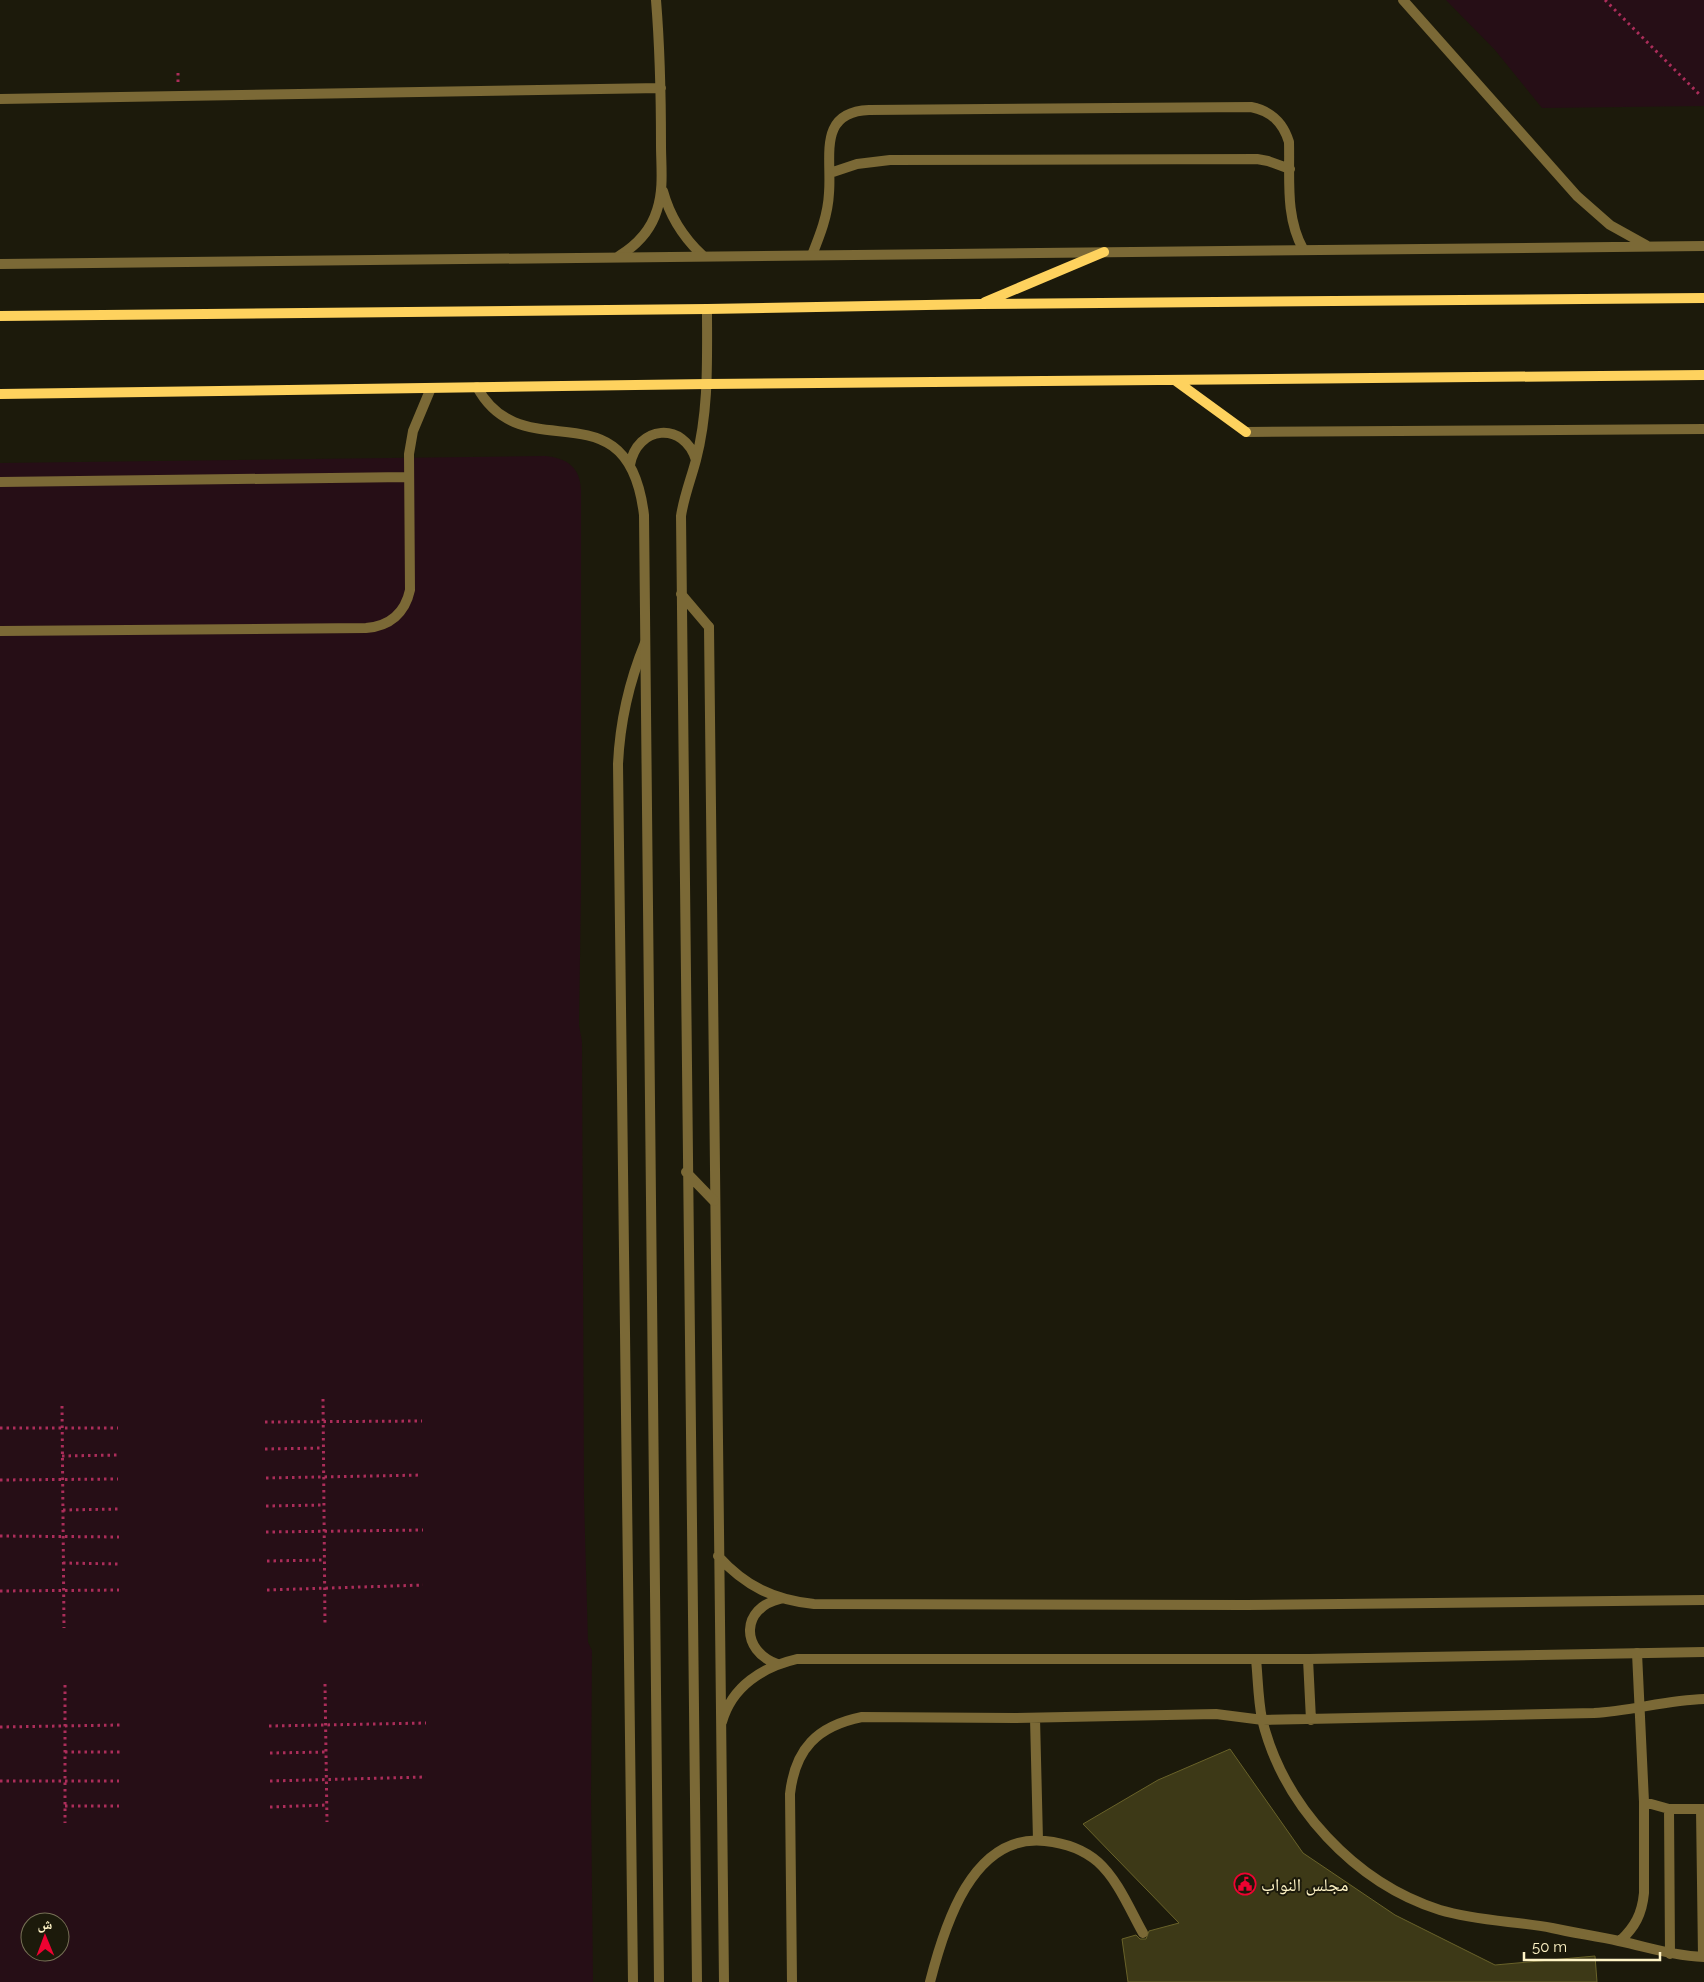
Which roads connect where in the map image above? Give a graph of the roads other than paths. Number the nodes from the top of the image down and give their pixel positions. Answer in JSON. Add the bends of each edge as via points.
{"nodes":[{"id":1,"x":656,"y":0,"type":"edge"},
{"id":2,"x":1403,"y":0,"type":"edge"},
{"id":3,"x":661,"y":88,"type":"junction"},
{"id":4,"x":0,"y":99,"type":"edge"},
{"id":5,"x":1290,"y":169,"type":"junction"},
{"id":6,"x":830,"y":173,"type":"junction"},
{"id":7,"x":661,"y":185,"type":"junction"},
{"id":8,"x":1704,"y":246,"type":"edge"},
{"id":9,"x":1649,"y":247,"type":"junction"},
{"id":10,"x":1304,"y":249,"type":"junction"},
{"id":11,"x":1104,"y":252,"type":"junction"},
{"id":12,"x":702,"y":255,"type":"junction"},
{"id":13,"x":812,"y":255,"type":"junction"},
{"id":14,"x":619,"y":256,"type":"junction"},
{"id":15,"x":0,"y":264,"type":"edge"},
{"id":16,"x":1704,"y":298,"type":"edge"},
{"id":17,"x":982,"y":304,"type":"junction"},
{"id":18,"x":707,"y":310,"type":"junction"},
{"id":19,"x":0,"y":316,"type":"edge"},
{"id":20,"x":1704,"y":375,"type":"edge"},
{"id":21,"x":1176,"y":381,"type":"junction"},
{"id":22,"x":708,"y":384,"type":"junction"},
{"id":23,"x":477,"y":387,"type":"junction"},
{"id":24,"x":431,"y":388,"type":"junction"},
{"id":25,"x":0,"y":394,"type":"edge"},
{"id":26,"x":1704,"y":429,"type":"edge"},
{"id":27,"x":1246,"y":432,"type":"joint"},
{"id":28,"x":696,"y":460,"type":"junction"},
{"id":29,"x":630,"y":465,"type":"junction"},
{"id":30,"x":407,"y":477,"type":"junction"},
{"id":31,"x":0,"y":482,"type":"edge"},
{"id":32,"x":681,"y":594,"type":"junction"},
{"id":33,"x":0,"y":631,"type":"edge"},
{"id":34,"x":645,"y":642,"type":"junction"},
{"id":35,"x":686,"y":1172,"type":"junction"},
{"id":36,"x":714,"y":1201,"type":"junction"},
{"id":37,"x":718,"y":1556,"type":"junction"},
{"id":38,"x":780,"y":1599,"type":"junction"},
{"id":39,"x":1704,"y":1600,"type":"edge"},
{"id":40,"x":1704,"y":1652,"type":"edge"},
{"id":41,"x":1637,"y":1654,"type":"junction"},
{"id":42,"x":1256,"y":1659,"type":"junction"},
{"id":43,"x":1308,"y":1659,"type":"junction"},
{"id":44,"x":777,"y":1664,"type":"junction"},
{"id":45,"x":1704,"y":1699,"type":"edge"},
{"id":46,"x":1640,"y":1708,"type":"junction"},
{"id":47,"x":1035,"y":1718,"type":"junction"},
{"id":48,"x":1263,"y":1720,"type":"junction"},
{"id":49,"x":1310,"y":1720,"type":"junction"},
{"id":50,"x":720,"y":1728,"type":"junction"},
{"id":51,"x":1644,"y":1802,"type":"junction"},
{"id":52,"x":1669,"y":1808,"type":"junction"},
{"id":53,"x":1703,"y":1809,"type":"edge"},
{"id":54,"x":1038,"y":1840,"type":"junction"},
{"id":55,"x":1143,"y":1933,"type":"dead end"},
{"id":56,"x":1620,"y":1941,"type":"junction"},
{"id":57,"x":1670,"y":1954,"type":"junction"},
{"id":58,"x":1703,"y":1957,"type":"edge"},
{"id":59,"x":633,"y":1982,"type":"edge"},
{"id":60,"x":658,"y":1982,"type":"edge"},
{"id":61,"x":697,"y":1982,"type":"edge"},
{"id":62,"x":724,"y":1982,"type":"edge"},
{"id":63,"x":792,"y":1982,"type":"edge"},
{"id":64,"x":930,"y":1982,"type":"edge"}],
"edges":[{"from":1,"to":3,"type":"street"},
{"from":2,"to":9,"type":"street","via":[[1577,196],[1610,225]]},
{"from":3,"to":4,"type":"street"},
{"from":3,"to":7,"type":"street"},
{"from":5,"to":6,"type":"street","via":[[1257,159],[890,160],[858,164]]},
{"from":5,"to":6,"type":"street","via":[[1289,142],[1282,126],[1269,113],[1251,107],[869,110],[850,114],[836,126],[828,142]]},
{"from":5,"to":10,"type":"street","via":[[1291,219],[1295,235]]},
{"from":6,"to":13,"type":"street","via":[[826,215]]},
{"from":7,"to":12,"type":"street","via":[[672,216],[690,244]]},
{"from":7,"to":14,"type":"street","via":[[653,221],[638,241]]},
{"from":8,"to":9,"type":"street"},
{"from":9,"to":10,"type":"street"},
{"from":10,"to":11,"type":"street"},
{"from":11,"to":13,"type":"street"},
{"from":11,"to":17,"type":"main road"},
{"from":12,"to":13,"type":"street"},
{"from":12,"to":14,"type":"street"},
{"from":14,"to":15,"type":"street"},
{"from":16,"to":17,"type":"main road"},
{"from":17,"to":18,"type":"main road"},
{"from":18,"to":19,"type":"main road"},
{"from":18,"to":22,"type":"street"},
{"from":20,"to":21,"type":"main road"},
{"from":21,"to":22,"type":"main road"},
{"from":21,"to":27,"type":"main road"},
{"from":22,"to":23,"type":"main road"},
{"from":22,"to":28,"type":"street"},
{"from":23,"to":24,"type":"main road"},
{"from":23,"to":29,"type":"street","via":[[485,403],[500,416],[535,429],[592,435],[609,444]]},
{"from":24,"to":25,"type":"main road"},
{"from":24,"to":30,"type":"street","via":[[413,431]]},
{"from":26,"to":27,"type":"street"},
{"from":28,"to":29,"type":"street","via":[[688,443],[664,432],[640,442]]},
{"from":28,"to":32,"type":"street","via":[[681,516]]},
{"from":29,"to":34,"type":"street","via":[[641,491],[644,515]]},
{"from":30,"to":31,"type":"street"},
{"from":30,"to":33,"type":"street","via":[[410,590],[403,610],[387,624],[366,628]]},
{"from":32,"to":35,"type":"street"},
{"from":32,"to":36,"type":"street","via":[[709,627]]},
{"from":34,"to":59,"type":"street","via":[[624,706],[618,764]]},
{"from":34,"to":60,"type":"street"},
{"from":35,"to":36,"type":"street"},
{"from":35,"to":61,"type":"street"},
{"from":36,"to":37,"type":"street"},
{"from":37,"to":38,"type":"street","via":[[746,1582]]},
{"from":37,"to":50,"type":"street"},
{"from":38,"to":39,"type":"street","via":[[814,1604],[1237,1605]]},
{"from":38,"to":44,"type":"street","via":[[758,1609],[750,1630],[751,1642],[757,1652]]},
{"from":40,"to":41,"type":"street"},
{"from":41,"to":43,"type":"street"},
{"from":41,"to":46,"type":"street"},
{"from":42,"to":43,"type":"street"},
{"from":42,"to":44,"type":"street","via":[[818,1658]]},
{"from":42,"to":48,"type":"street"},
{"from":43,"to":49,"type":"street"},
{"from":44,"to":50,"type":"street","via":[[745,1684],[733,1699]]},
{"from":45,"to":46,"type":"street"},
{"from":46,"to":49,"type":"street","via":[[1594,1713]]},
{"from":46,"to":51,"type":"street"},
{"from":47,"to":48,"type":"street","via":[[1216,1714]]},
{"from":47,"to":54,"type":"street"},
{"from":47,"to":63,"type":"street","via":[[862,1717],[825,1729],[811,1742],[799,1757],[792,1775],[790,1794]]},
{"from":48,"to":49,"type":"street"},
{"from":48,"to":56,"type":"street","via":[[1280,1768],[1298,1800],[1345,1855],[1374,1878],[1440,1910]]},
{"from":50,"to":62,"type":"street"},
{"from":51,"to":52,"type":"street"},
{"from":51,"to":56,"type":"street","via":[[1643,1907],[1630,1932]]},
{"from":52,"to":53,"type":"street"},
{"from":52,"to":57,"type":"street"},
{"from":53,"to":58,"type":"street"},
{"from":54,"to":55,"type":"street","via":[[1080,1850],[1098,1863],[1112,1880]]},
{"from":54,"to":64,"type":"street","via":[[999,1852],[970,1879],[945,1933]]},
{"from":56,"to":57,"type":"street"},
{"from":57,"to":58,"type":"street"}]}
